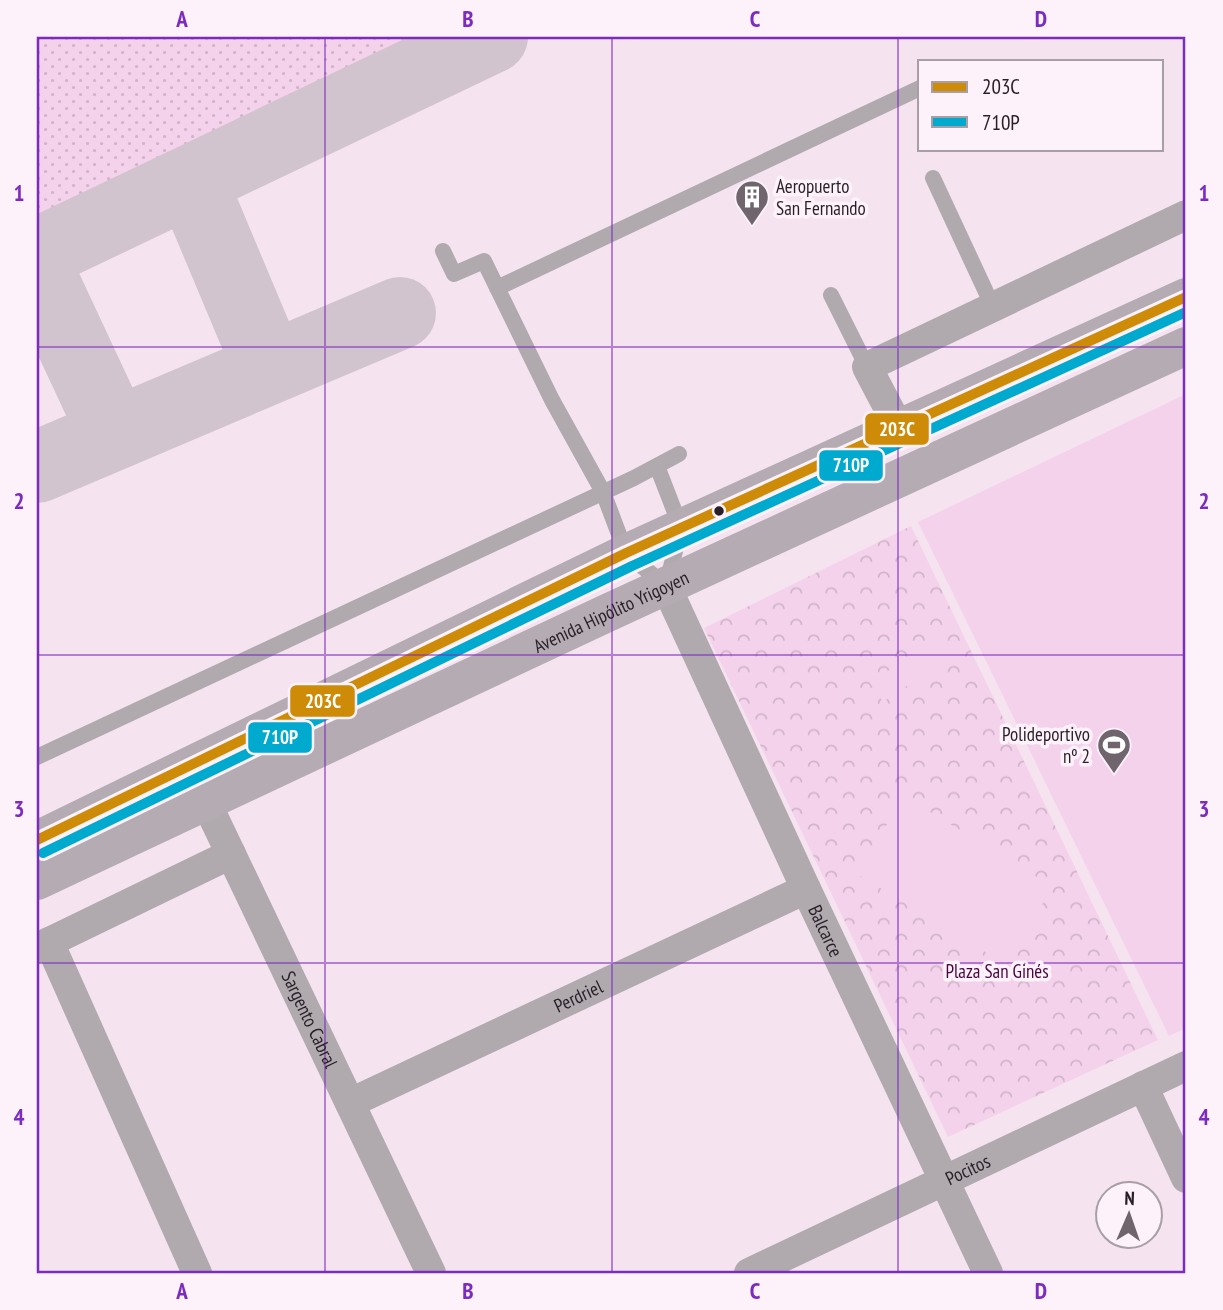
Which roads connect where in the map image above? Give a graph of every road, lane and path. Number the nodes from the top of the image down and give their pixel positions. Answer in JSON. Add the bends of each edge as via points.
{"nodes":[{"id":1,"x":918,"y":89,"type":"edge"},
{"id":2,"x":933,"y":178,"type":"dead end"},
{"id":3,"x":1186,"y":215,"type":"edge"},
{"id":4,"x":443,"y":251,"type":"dead end"},
{"id":5,"x":497,"y":288,"type":"junction"},
{"id":6,"x":831,"y":295,"type":"dead end"},
{"id":7,"x":1186,"y":297,"type":"edge"},
{"id":8,"x":993,"y":307,"type":"junction"},
{"id":9,"x":1186,"y":346,"type":"edge"},
{"id":10,"x":867,"y":367,"type":"junction"},
{"id":11,"x":899,"y":428,"type":"junction"},
{"id":12,"x":679,"y":454,"type":"dead end"},
{"id":13,"x":657,"y":466,"type":"junction"},
{"id":14,"x":603,"y":492,"type":"junction"},
{"id":15,"x":681,"y":528,"type":"junction"},
{"id":16,"x":626,"y":554,"type":"junction"},
{"id":17,"x":666,"y":586,"type":"junction"},
{"id":18,"x":37,"y":757,"type":"edge"},
{"id":19,"x":198,"y":783,"type":"junction"},
{"id":20,"x":37,"y":840,"type":"edge"},
{"id":21,"x":231,"y":854,"type":"junction"},
{"id":22,"x":37,"y":881,"type":"edge"},
{"id":23,"x":806,"y":889,"type":"junction"},
{"id":24,"x":43,"y":945,"type":"edge"},
{"id":25,"x":1186,"y":1066,"type":"edge"},
{"id":26,"x":1143,"y":1086,"type":"junction"},
{"id":27,"x":350,"y":1103,"type":"junction"},
{"id":28,"x":1186,"y":1178,"type":"edge"},
{"id":29,"x":944,"y":1181,"type":"junction"},
{"id":30,"x":197,"y":1273,"type":"edge"},
{"id":31,"x":431,"y":1273,"type":"edge"},
{"id":32,"x":749,"y":1273,"type":"edge"},
{"id":33,"x":988,"y":1273,"type":"edge"}],
"edges":[{"from":1,"to":5,"type":"lane"},
{"from":2,"to":8,"type":"lane"},
{"from":3,"to":8,"type":"street"},
{"from":4,"to":5,"type":"lane","via":[[454,274],[484,261]]},
{"from":5,"to":14,"type":"lane"},
{"from":6,"to":10,"type":"lane"},
{"from":7,"to":11,"type":"main road","name":"Avenida Hipólito Yrigoyen"},
{"from":8,"to":10,"type":"street"},
{"from":9,"to":17,"type":"main road","name":"Avenida Hipólito Yrigoyen"},
{"from":10,"to":11,"type":"street"},
{"from":11,"to":15,"type":"main road","name":"Avenida Hipólito Yrigoyen"},
{"from":12,"to":13,"type":"lane"},
{"from":13,"to":14,"type":"lane"},
{"from":13,"to":15,"type":"lane"},
{"from":14,"to":16,"type":"lane"},
{"from":14,"to":18,"type":"lane"},
{"from":15,"to":16,"type":"main road","name":"Avenida Hipólito Yrigoyen"},
{"from":15,"to":17,"type":"lane"},
{"from":16,"to":17,"type":"lane"},
{"from":16,"to":19,"type":"main road","name":"Avenida Hipólito Yrigoyen"},
{"from":17,"to":19,"type":"main road","name":"Avenida Hipólito Yrigoyen"},
{"from":17,"to":23,"type":"street","name":"Balcarce"},
{"from":19,"to":20,"type":"main road","name":"Avenida Hipólito Yrigoyen"},
{"from":19,"to":21,"type":"street","name":"Sargento Cabral"},
{"from":19,"to":22,"type":"main road","name":"Avenida Hipólito Yrigoyen"},
{"from":21,"to":24,"type":"street"},
{"from":21,"to":27,"type":"street","name":"Sargento Cabral"},
{"from":23,"to":27,"type":"street","name":"Perdriel"},
{"from":23,"to":29,"type":"street","name":"Balcarce"},
{"from":24,"to":30,"type":"street"},
{"from":25,"to":26,"type":"street","name":"Pocitos"},
{"from":26,"to":28,"type":"street"},
{"from":26,"to":29,"type":"street","name":"Pocitos"},
{"from":27,"to":31,"type":"street","name":"Sargento Cabral"},
{"from":29,"to":32,"type":"street","name":"Pocitos"},
{"from":29,"to":33,"type":"street","name":"Balcarce"}]}
